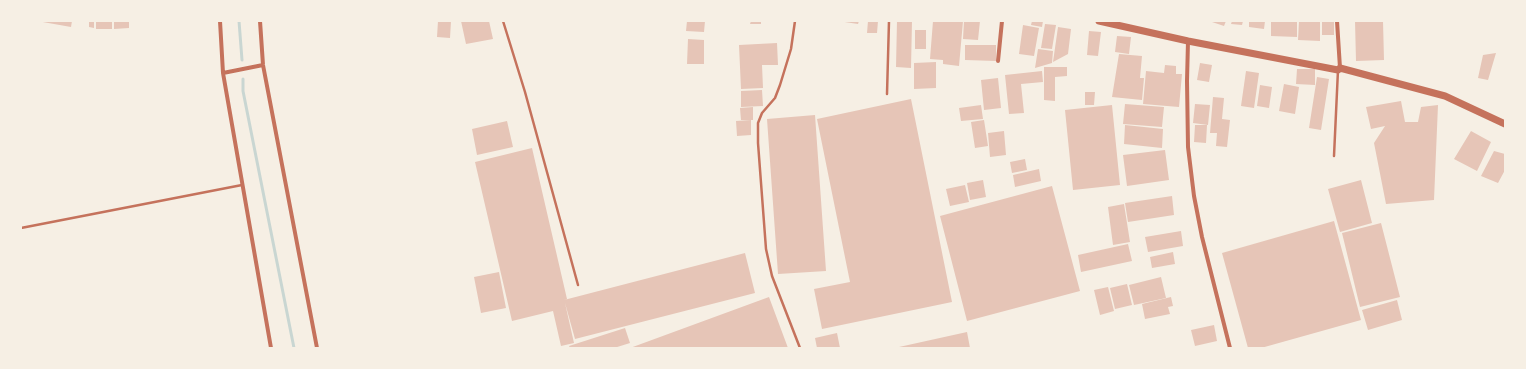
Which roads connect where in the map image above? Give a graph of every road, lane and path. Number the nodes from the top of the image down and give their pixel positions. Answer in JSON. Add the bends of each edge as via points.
{"nodes":[{"id":1,"x":220,"y":21,"type":"edge"},
{"id":2,"x":260,"y":21,"type":"edge"},
{"id":3,"x":503,"y":21,"type":"edge"},
{"id":4,"x":795,"y":21,"type":"edge"},
{"id":5,"x":889,"y":21,"type":"edge"},
{"id":6,"x":1002,"y":21,"type":"edge"},
{"id":7,"x":1099,"y":21,"type":"edge"},
{"id":8,"x":1337,"y":21,"type":"edge"},
{"id":9,"x":1188,"y":41,"type":"junction"},
{"id":10,"x":998,"y":61,"type":"dead end"},
{"id":11,"x":263,"y":65,"type":"junction"},
{"id":12,"x":1339,"y":69,"type":"junction"},
{"id":13,"x":223,"y":73,"type":"junction"},
{"id":14,"x":887,"y":94,"type":"dead end"},
{"id":15,"x":1505,"y":124,"type":"edge"},
{"id":16,"x":1334,"y":156,"type":"dead end"},
{"id":17,"x":243,"y":185,"type":"junction"},
{"id":18,"x":21,"y":228,"type":"edge"},
{"id":19,"x":578,"y":285,"type":"dead end"},
{"id":20,"x":271,"y":348,"type":"edge"},
{"id":21,"x":317,"y":348,"type":"edge"},
{"id":22,"x":800,"y":348,"type":"edge"},
{"id":23,"x":1230,"y":348,"type":"edge"}],
"edges":[{"from":1,"to":13,"type":"street"},
{"from":2,"to":11,"type":"street"},
{"from":3,"to":19,"type":"lane"},
{"from":4,"to":22,"type":"lane","via":[[791,49],[780,85],[775,98],[760,117],[758,143],[766,249],[772,276]]},
{"from":5,"to":14,"type":"lane"},
{"from":6,"to":10,"type":"street"},
{"from":7,"to":9,"type":"street"},
{"from":8,"to":12,"type":"street"},
{"from":9,"to":12,"type":"street"},
{"from":9,"to":23,"type":"street","via":[[1188,147],[1194,196]]},
{"from":11,"to":13,"type":"street"},
{"from":11,"to":21,"type":"street"},
{"from":12,"to":15,"type":"street","via":[[1444,96]]},
{"from":12,"to":16,"type":"lane"},
{"from":13,"to":17,"type":"street"},
{"from":17,"to":18,"type":"lane"},
{"from":17,"to":20,"type":"street"}]}
